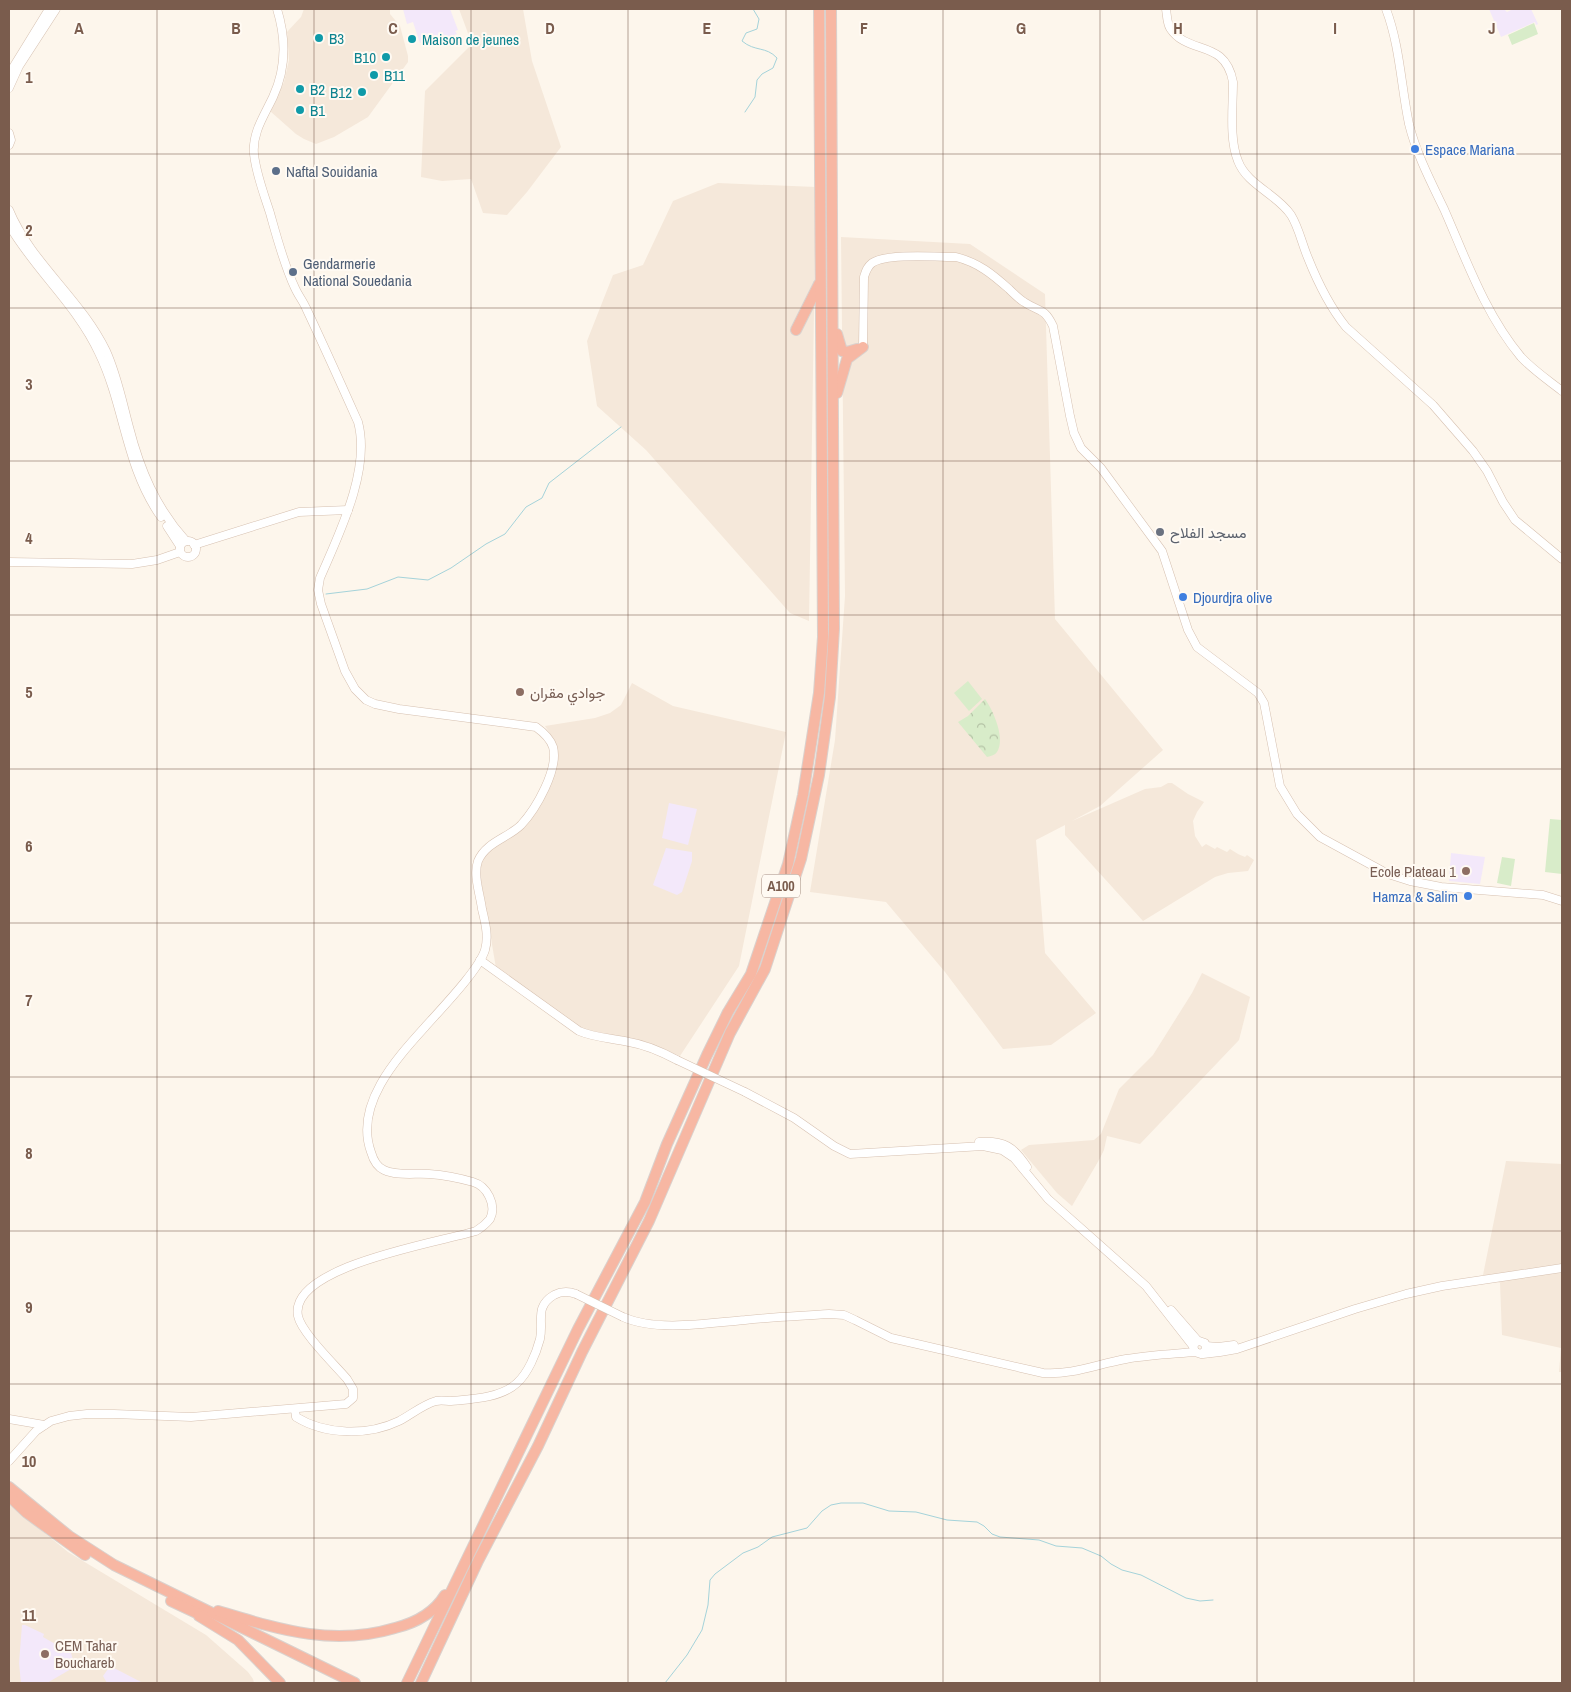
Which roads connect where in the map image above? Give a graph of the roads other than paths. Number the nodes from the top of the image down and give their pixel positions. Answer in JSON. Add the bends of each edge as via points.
{"nodes":[{"id":1,"x":49,"y":9,"type":"edge"},
{"id":2,"x":56,"y":9,"type":"edge"},
{"id":3,"x":277,"y":9,"type":"edge"},
{"id":4,"x":819,"y":9,"type":"edge"},
{"id":5,"x":831,"y":9,"type":"edge"},
{"id":6,"x":1166,"y":9,"type":"edge"},
{"id":7,"x":1386,"y":9,"type":"edge"},
{"id":8,"x":9,"y":74,"type":"edge"},
{"id":9,"x":9,"y":88,"type":"edge"},
{"id":10,"x":9,"y":134,"type":"edge"},
{"id":11,"x":9,"y":145,"type":"edge"},
{"id":12,"x":9,"y":210,"type":"edge"},
{"id":13,"x":9,"y":225,"type":"edge"},
{"id":14,"x":821,"y":281,"type":"junction"},
{"id":15,"x":833,"y":312,"type":"junction"},
{"id":16,"x":796,"y":330,"type":"dead end"},
{"id":17,"x":863,"y":347,"type":"junction"},
{"id":18,"x":1562,"y":391,"type":"edge"},
{"id":19,"x":834,"y":409,"type":"junction"},
{"id":20,"x":348,"y":510,"type":"junction"},
{"id":21,"x":194,"y":545,"type":"junction"},
{"id":22,"x":182,"y":546,"type":"junction"},
{"id":23,"x":1562,"y":558,"type":"edge"},
{"id":24,"x":9,"y":562,"type":"edge"},
{"id":25,"x":1562,"y":901,"type":"edge"},
{"id":26,"x":480,"y":960,"type":"junction"},
{"id":27,"x":1562,"y":1263,"type":"edge"},
{"id":28,"x":1562,"y":1268,"type":"edge"},
{"id":29,"x":1199,"y":1348,"type":"junction"},
{"id":30,"x":295,"y":1410,"type":"junction"},
{"id":31,"x":9,"y":1419,"type":"edge"},
{"id":32,"x":44,"y":1425,"type":"junction"},
{"id":33,"x":9,"y":1461,"type":"edge"},
{"id":34,"x":9,"y":1487,"type":"edge"},
{"id":35,"x":9,"y":1496,"type":"edge"},
{"id":36,"x":467,"y":1558,"type":"junction"},
{"id":37,"x":190,"y":1606,"type":"junction"},
{"id":38,"x":280,"y":1683,"type":"edge"},
{"id":39,"x":341,"y":1683,"type":"edge"},
{"id":40,"x":355,"y":1683,"type":"edge"},
{"id":41,"x":407,"y":1683,"type":"edge"},
{"id":42,"x":421,"y":1683,"type":"edge"}],
"edges":[{"from":1,"to":8,"type":"main road"},
{"from":2,"to":9,"type":"main road","via":[[19,66]]},
{"from":3,"to":20,"type":"main road","via":[[283,37],[282,65],[274,96],[255,137],[254,155],[295,288],[360,432],[359,466]]},
{"from":4,"to":14,"type":"highway","number":"A100"},
{"from":5,"to":15,"type":"highway","number":"A100"},
{"from":6,"to":23,"type":"main road","via":[[1170,27],[1177,36],[1216,53],[1226,63],[1233,82],[1233,134],[1238,162],[1244,172],[1292,217],[1326,299],[1337,316],[1433,405],[1473,451],[1515,520]]},
{"from":7,"to":18,"type":"main road","via":[[1393,28],[1414,140],[1475,280],[1492,314],[1522,357]]},
{"from":10,"to":11,"type":"main road"},
{"from":12,"to":22,"type":"main road","via":[[35,254],[99,338],[114,372],[145,478]]},
{"from":13,"to":22,"type":"main road","via":[[98,350],[112,384],[141,484]]},
{"from":14,"to":16,"type":"highway"},
{"from":14,"to":36,"type":"highway","number":"A100","via":[[822,644],[810,760],[788,864],[751,974],[707,1055],[645,1202],[593,1298]]},
{"from":15,"to":17,"type":"highway","via":[[842,350],[847,352]]},
{"from":15,"to":19,"type":"highway","number":"A100"},
{"from":17,"to":19,"type":"highway","via":[[847,359]]},
{"from":17,"to":25,"type":"main road","via":[[864,277],[871,264],[878,260],[965,259],[993,275],[1024,302],[1041,309],[1053,326],[1070,416],[1081,448],[1101,468],[1162,551],[1188,630],[1197,647],[1258,694],[1264,703],[1280,786],[1296,814],[1320,837],[1388,874],[1441,887],[1543,896]]},
{"from":19,"to":42,"type":"highway","number":"A100","via":[[835,575],[831,682],[820,775],[789,898],[765,969],[730,1033],[649,1221],[478,1561]]},
{"from":20,"to":21,"type":"main road","via":[[299,512]]},
{"from":20,"to":26,"type":"main road","via":[[318,590],[345,671],[355,689],[366,700],[382,706],[536,727],[553,747],[553,765],[536,805],[513,831],[483,851],[477,866],[486,932]]},
{"from":21,"to":22,"type":"main road","via":[[190,542]]},
{"from":21,"to":22,"type":"main road","via":[[195,552],[190,556],[184,556]]},
{"from":22,"to":24,"type":"main road","via":[[157,560],[132,564]]},
{"from":26,"to":29,"type":"main road","bridge":true,"via":[[579,1031],[664,1053],[794,1118],[840,1149],[989,1141],[1009,1146],[1064,1207],[1146,1279]]},
{"from":26,"to":30,"type":"main road","via":[[401,1054],[385,1078],[371,1106],[367,1134],[374,1159],[383,1170],[444,1176],[481,1185],[488,1194],[491,1215],[486,1224],[476,1231],[351,1265],[307,1291],[297,1308],[299,1322],[347,1379],[354,1398],[346,1404]]},
{"from":27,"to":29,"type":"main road","via":[[1400,1290],[1235,1344]]},
{"from":28,"to":29,"type":"main road","via":[[1412,1292],[1237,1349],[1220,1352]]},
{"from":29,"to":30,"type":"main road","bridge":true,"via":[[1127,1359],[1068,1373],[1043,1373],[891,1338],[844,1315],[650,1325],[564,1292],[542,1306],[540,1337],[535,1353],[516,1384],[500,1392],[437,1401],[397,1422],[357,1430],[341,1431],[307,1423],[296,1417]]},
{"from":30,"to":32,"type":"main road","via":[[191,1417],[87,1414],[57,1419]]},
{"from":31,"to":32,"type":"main road"},
{"from":32,"to":33,"type":"main road"},
{"from":34,"to":37,"type":"highway","via":[[46,1519],[97,1555]]},
{"from":35,"to":37,"type":"highway","via":[[57,1536],[100,1564]]},
{"from":36,"to":37,"type":"highway","via":[[443,1599],[430,1612],[404,1626],[359,1636],[318,1636]]},
{"from":36,"to":41,"type":"highway","number":"A100"},
{"from":37,"to":38,"type":"highway","via":[[238,1640]]},
{"from":37,"to":39,"type":"highway"},
{"from":37,"to":40,"type":"highway"}]}
